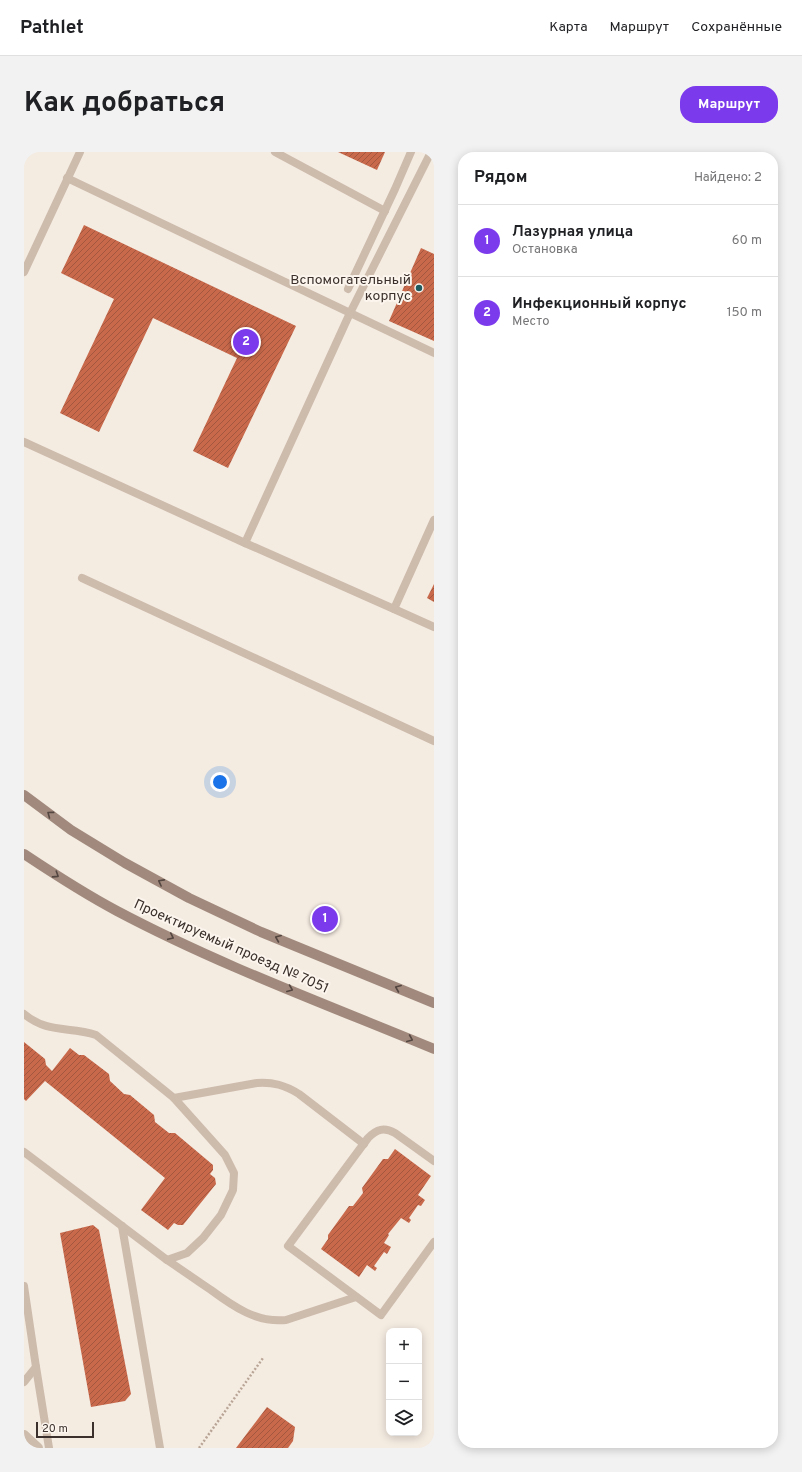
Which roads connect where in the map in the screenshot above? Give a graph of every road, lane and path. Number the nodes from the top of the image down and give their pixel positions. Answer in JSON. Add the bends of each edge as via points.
{"nodes":[{"id":1,"x":80,"y":152,"type":"edge"},
{"id":2,"x":276,"y":152,"type":"edge"},
{"id":3,"x":410,"y":152,"type":"edge"},
{"id":4,"x":431,"y":152,"type":"edge"},
{"id":5,"x":67,"y":178,"type":"junction"},
{"id":6,"x":385,"y":211,"type":"junction"},
{"id":7,"x":24,"y":272,"type":"edge"},
{"id":8,"x":348,"y":290,"type":"dead end"},
{"id":9,"x":350,"y":313,"type":"junction"},
{"id":10,"x":434,"y":353,"type":"edge"},
{"id":11,"x":24,"y":442,"type":"edge"},
{"id":12,"x":434,"y":520,"type":"edge"},
{"id":13,"x":245,"y":543,"type":"junction"},
{"id":14,"x":82,"y":578,"type":"dead end"},
{"id":15,"x":394,"y":609,"type":"junction"},
{"id":16,"x":434,"y":627,"type":"edge"},
{"id":17,"x":434,"y":741,"type":"edge"},
{"id":18,"x":24,"y":794,"type":"edge"},
{"id":19,"x":24,"y":854,"type":"edge"},
{"id":20,"x":434,"y":1003,"type":"edge"},
{"id":21,"x":24,"y":1014,"type":"edge"},
{"id":22,"x":434,"y":1049,"type":"edge"},
{"id":23,"x":174,"y":1098,"type":"junction"},
{"id":24,"x":364,"y":1144,"type":"junction"},
{"id":25,"x":24,"y":1152,"type":"edge"},
{"id":26,"x":434,"y":1161,"type":"edge"},
{"id":27,"x":122,"y":1226,"type":"junction"},
{"id":28,"x":434,"y":1242,"type":"edge"},
{"id":29,"x":167,"y":1260,"type":"junction"},
{"id":30,"x":24,"y":1286,"type":"edge"},
{"id":31,"x":356,"y":1297,"type":"junction"},
{"id":32,"x":263,"y":1358,"type":"dead end"},
{"id":33,"x":36,"y":1367,"type":"junction"},
{"id":34,"x":24,"y":1382,"type":"edge"},
{"id":35,"x":24,"y":1435,"type":"edge"},
{"id":36,"x":38,"y":1448,"type":"edge"},
{"id":37,"x":49,"y":1448,"type":"edge"},
{"id":38,"x":160,"y":1448,"type":"edge"},
{"id":39,"x":199,"y":1448,"type":"edge"}],
"edges":[{"from":1,"to":5,"type":"lane"},
{"from":2,"to":6,"type":"lane"},
{"from":3,"to":6,"type":"lane"},
{"from":4,"to":9,"type":"lane"},
{"from":5,"to":7,"type":"lane"},
{"from":5,"to":9,"type":"lane"},
{"from":6,"to":8,"type":"lane"},
{"from":9,"to":10,"type":"lane"},
{"from":9,"to":13,"type":"lane"},
{"from":11,"to":13,"type":"lane"},
{"from":12,"to":15,"type":"lane"},
{"from":13,"to":15,"type":"lane"},
{"from":14,"to":17,"type":"lane"},
{"from":15,"to":16,"type":"lane"},
{"from":20,"to":18,"type":"main road","name":"Проектируемый проезд № 7051","one_way":true,"via":[[262,932],[189,898],[71,830]]},
{"from":19,"to":22,"type":"main road","name":"Проектируемый проезд № 7051","one_way":true,"via":[[116,911],[170,937],[242,970]]},
{"from":21,"to":23,"type":"lane","via":[[33,1022],[47,1027],[96,1035]]},
{"from":23,"to":24,"type":"lane","via":[[256,1084],[278,1084],[299,1094]]},
{"from":23,"to":29,"type":"lane","via":[[225,1155],[234,1173],[233,1190],[220,1215],[203,1238],[187,1252]]},
{"from":24,"to":26,"type":"lane","via":[[374,1132],[389,1129]]},
{"from":24,"to":31,"type":"lane","via":[[288,1246]]},
{"from":25,"to":27,"type":"lane"},
{"from":27,"to":29,"type":"lane"},
{"from":27,"to":38,"type":"lane"},
{"from":28,"to":31,"type":"lane","via":[[380,1315]]},
{"from":29,"to":31,"type":"lane","via":[[236,1308],[264,1319],[286,1320]]},
{"from":30,"to":33,"type":"lane"},
{"from":32,"to":39,"type":"path"},
{"from":33,"to":34,"type":"lane"},
{"from":33,"to":37,"type":"lane"},
{"from":35,"to":36,"type":"street"}]}
